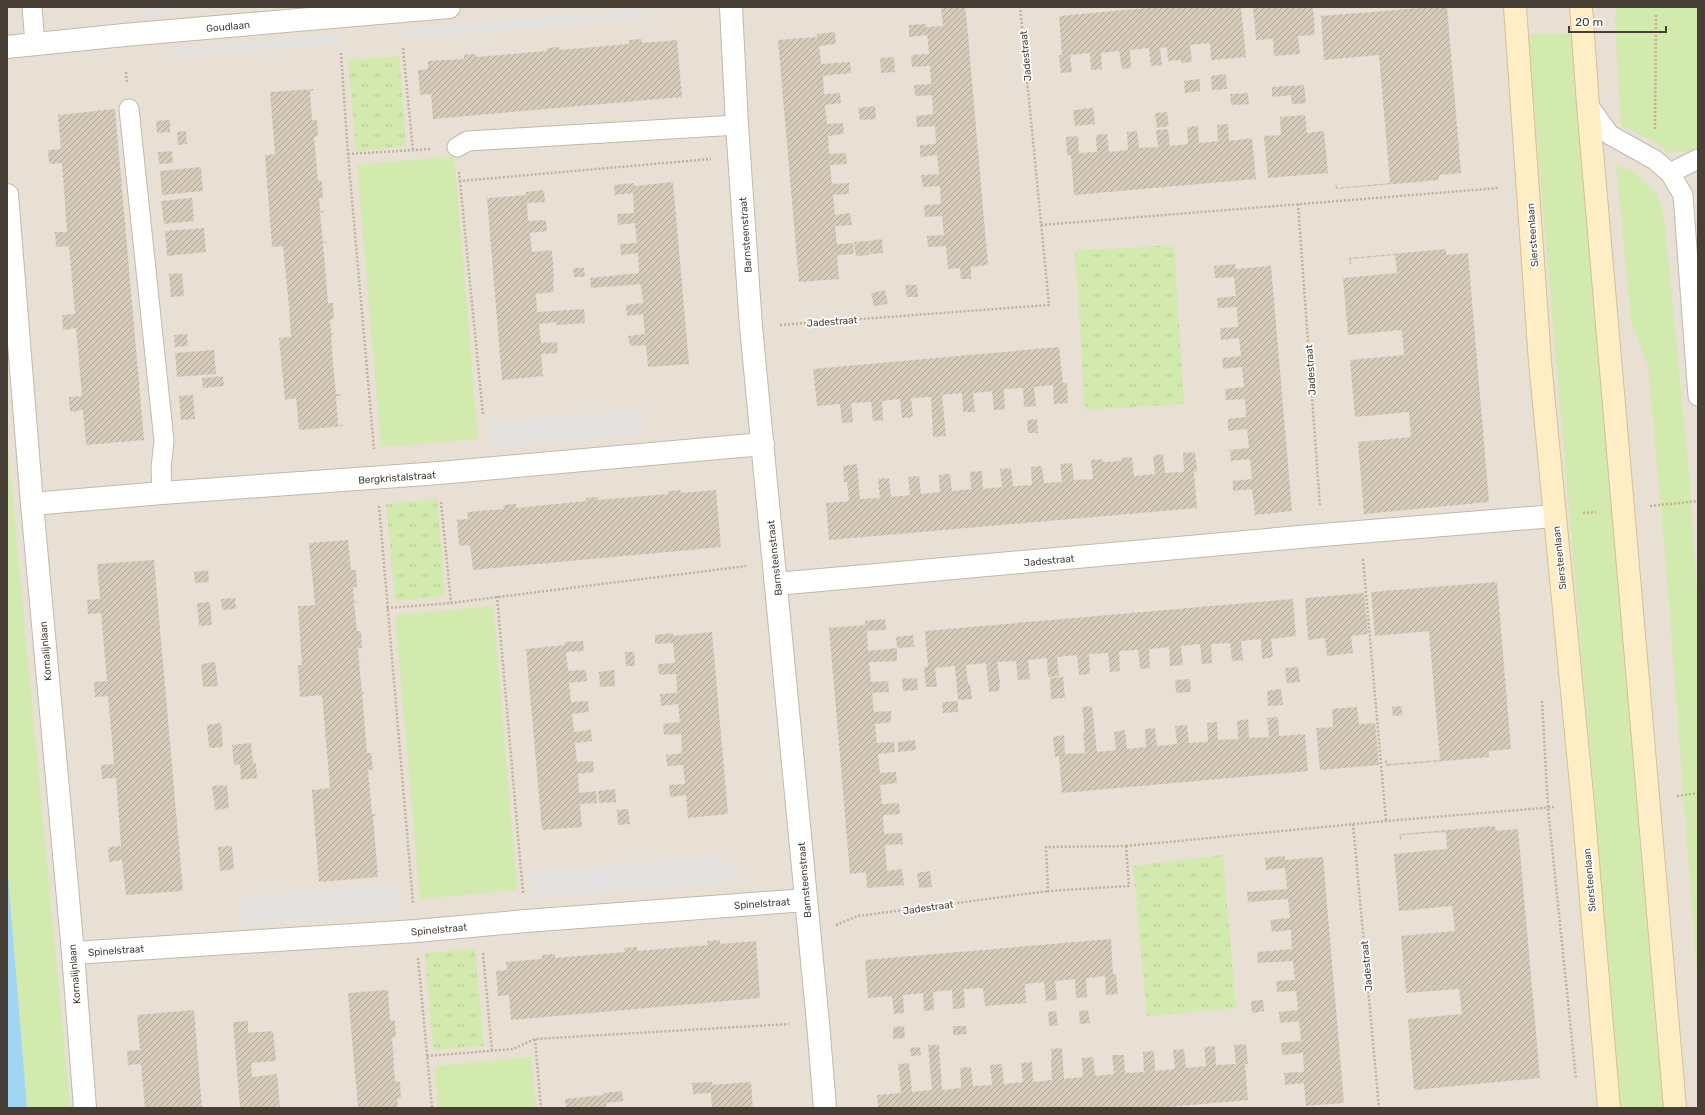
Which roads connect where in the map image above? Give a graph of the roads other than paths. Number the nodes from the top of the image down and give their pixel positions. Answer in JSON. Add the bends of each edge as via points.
{"nodes":[{"id":1,"x":32,"y":7,"type":"edge"},
{"id":2,"x":449,"y":7,"type":"edge"},
{"id":3,"x":731,"y":7,"type":"edge"},
{"id":4,"x":1515,"y":7,"type":"edge"},
{"id":5,"x":1581,"y":7,"type":"edge"},
{"id":6,"x":35,"y":43,"type":"junction"},
{"id":7,"x":7,"y":47,"type":"edge"},
{"id":8,"x":1588,"y":105,"type":"junction"},
{"id":9,"x":129,"y":108,"type":"dead end"},
{"id":10,"x":737,"y":124,"type":"junction"},
{"id":11,"x":457,"y":147,"type":"dead end"},
{"id":12,"x":1698,"y":158,"type":"edge"},
{"id":13,"x":1670,"y":173,"type":"junction"},
{"id":14,"x":7,"y":194,"type":"edge"},
{"id":15,"x":1698,"y":396,"type":"edge"},
{"id":16,"x":763,"y":444,"type":"junction"},
{"id":17,"x":162,"y":493,"type":"junction"},
{"id":18,"x":32,"y":504,"type":"junction"},
{"id":19,"x":1554,"y":516,"type":"junction"},
{"id":20,"x":776,"y":584,"type":"junction"},
{"id":21,"x":806,"y":900,"type":"junction"},
{"id":22,"x":73,"y":953,"type":"junction"},
{"id":23,"x":85,"y":1108,"type":"edge"},
{"id":24,"x":825,"y":1108,"type":"edge"},
{"id":25,"x":1609,"y":1108,"type":"edge"},
{"id":26,"x":1675,"y":1108,"type":"edge"}],
"edges":[{"from":1,"to":6,"type":"lane"},
{"from":2,"to":6,"type":"street","name":"Goudlaan"},
{"from":3,"to":10,"type":"street","name":"Barnsteenstraat"},
{"from":4,"to":19,"type":"main road","name":"Siersteenlaan","via":[[1540,362]]},
{"from":5,"to":8,"type":"main road"},
{"from":6,"to":7,"type":"street","name":"Goudlaan"},
{"from":8,"to":13,"type":"lane","via":[[1610,135],[1655,160]]},
{"from":8,"to":26,"type":"main road"},
{"from":9,"to":17,"type":"lane","via":[[164,440]]},
{"from":10,"to":11,"type":"lane","via":[[468,141]]},
{"from":10,"to":16,"type":"street","name":"Barnsteenstraat","via":[[751,327]]},
{"from":12,"to":13,"type":"lane"},
{"from":13,"to":15,"type":"lane","via":[[1684,195]]},
{"from":14,"to":18,"type":"street","name":"Kornalijnlaan"},
{"from":16,"to":17,"type":"street","name":"Bergkristalstraat","via":[[439,474]]},
{"from":16,"to":20,"type":"street","name":"Barnsteenstraat"},
{"from":17,"to":18,"type":"street","name":"Bergkristalstraat"},
{"from":18,"to":22,"type":"street","name":"Kornalijnlaan"},
{"from":19,"to":20,"type":"street","name":"Jadestraat"},
{"from":19,"to":25,"type":"main road","name":"Siersteenlaan","via":[[1583,805]]},
{"from":20,"to":21,"type":"street","name":"Barnsteenstraat"},
{"from":21,"to":22,"type":"street","name":"Spinelstraat","via":[[416,931]]},
{"from":21,"to":24,"type":"street","name":"Barnsteenstraat"},
{"from":22,"to":23,"type":"street","name":"Kornalijnlaan"}]}
